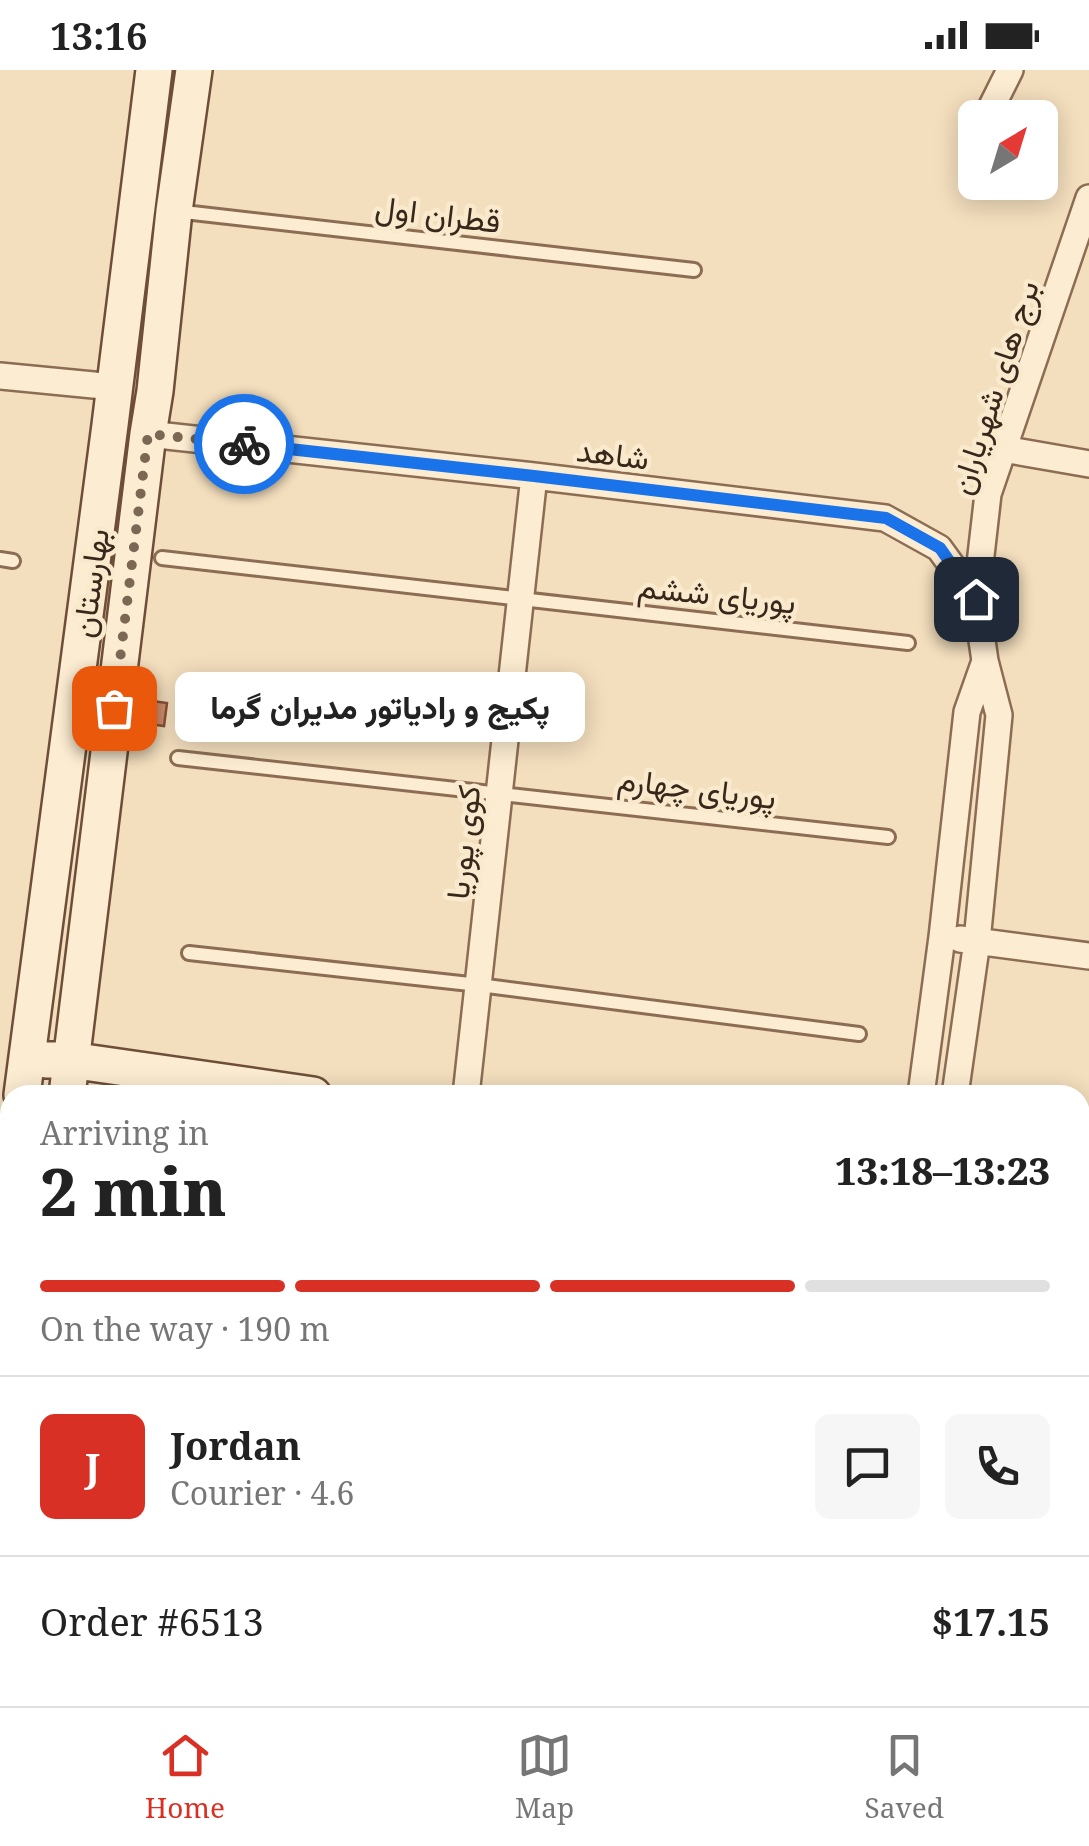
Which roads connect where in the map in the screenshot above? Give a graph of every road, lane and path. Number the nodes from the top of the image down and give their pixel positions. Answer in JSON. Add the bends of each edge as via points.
{"nodes":[{"id":1,"x":154,"y":70,"type":"edge"},
{"id":2,"x":194,"y":70,"type":"edge"},
{"id":3,"x":1010,"y":70,"type":"edge"},
{"id":4,"x":995,"y":100,"type":"edge"},
{"id":5,"x":1089,"y":198,"type":"edge"},
{"id":6,"x":174,"y":211,"type":"junction"},
{"id":7,"x":694,"y":270,"type":"dead end"},
{"id":8,"x":0,"y":376,"type":"edge"},
{"id":9,"x":114,"y":387,"type":"junction"},
{"id":10,"x":155,"y":391,"type":"junction"},
{"id":11,"x":110,"y":425,"type":"junction"},
{"id":12,"x":148,"y":434,"type":"junction"},
{"id":13,"x":1003,"y":450,"type":"junction"},
{"id":14,"x":1089,"y":464,"type":"edge"},
{"id":15,"x":534,"y":476,"type":"junction"},
{"id":16,"x":162,"y":558,"type":"dead end"},
{"id":17,"x":520,"y":599,"type":"junction"},
{"id":18,"x":976,"y":599,"type":"junction"},
{"id":19,"x":908,"y":642,"type":"dead end"},
{"id":20,"x":985,"y":660,"type":"junction"},
{"id":21,"x":178,"y":758,"type":"dead end"},
{"id":22,"x":500,"y":792,"type":"junction"},
{"id":23,"x":888,"y":837,"type":"dead end"},
{"id":24,"x":942,"y":937,"type":"junction"},
{"id":25,"x":976,"y":941,"type":"junction"},
{"id":26,"x":189,"y":953,"type":"dead end"},
{"id":27,"x":1089,"y":956,"type":"edge"},
{"id":28,"x":479,"y":985,"type":"junction"},
{"id":29,"x":859,"y":1034,"type":"dead end"},
{"id":30,"x":25,"y":1060,"type":"junction"},
{"id":31,"x":70,"y":1060,"type":"junction"},
{"id":32,"x":23,"y":1085,"type":"edge"},
{"id":33,"x":68,"y":1085,"type":"edge"},
{"id":34,"x":244,"y":1085,"type":"edge"},
{"id":35,"x":467,"y":1085,"type":"edge"},
{"id":36,"x":922,"y":1085,"type":"edge"},
{"id":37,"x":956,"y":1085,"type":"edge"}],
"edges":[{"from":1,"to":9,"type":"street","name":"بهارستان"},
{"from":2,"to":6,"type":"street","name":"بهارستان"},
{"from":3,"to":4,"type":"street"},
{"from":5,"to":13,"type":"street","name":"برج های شهریاران"},
{"from":6,"to":7,"type":"lane","name":"قطران اول"},
{"from":6,"to":10,"type":"street","name":"بهارستان"},
{"from":8,"to":9,"type":"street"},
{"from":9,"to":10,"type":"street"},
{"from":9,"to":11,"type":"street","name":"بهارستان"},
{"from":10,"to":12,"type":"street","name":"بهارستان"},
{"from":11,"to":12,"type":"street"},
{"from":11,"to":30,"type":"street","name":"بهارستان"},
{"from":12,"to":15,"type":"street","name":"شاهد"},
{"from":12,"to":31,"type":"street","name":"بهارستان"},
{"from":13,"to":14,"type":"street"},
{"from":13,"to":18,"type":"street","name":"برج های شهریاران","via":[[988,494]]},
{"from":15,"to":17,"type":"street","name":"کوی پوریا"},
{"from":15,"to":18,"type":"street","name":"شاهد","via":[[886,518],[940,548]]},
{"from":16,"to":17,"type":"lane","name":"پوریای ششم"},
{"from":17,"to":19,"type":"lane","name":"پوریای ششم"},
{"from":17,"to":22,"type":"street","name":"کوی پوریا"},
{"from":18,"to":20,"type":"street","name":"شاهد"},
{"from":20,"to":24,"type":"street","name":"شاهد","via":[[967,712]]},
{"from":20,"to":25,"type":"street","name":"شاهد","via":[[1000,715]]},
{"from":21,"to":22,"type":"lane","name":"پوریای چهارم"},
{"from":22,"to":23,"type":"lane","name":"پوریای چهارم"},
{"from":22,"to":28,"type":"street","name":"کوی پوریا"},
{"from":24,"to":25,"type":"street"},
{"from":24,"to":36,"type":"street","name":"شاهد"},
{"from":25,"to":27,"type":"street"},
{"from":25,"to":37,"type":"street","name":"شاهد"},
{"from":26,"to":28,"type":"lane"},
{"from":28,"to":29,"type":"lane"},
{"from":28,"to":35,"type":"street","name":"کوی پوریا"},
{"from":30,"to":31,"type":"street"},
{"from":30,"to":32,"type":"street","name":"بهارستان"},
{"from":31,"to":33,"type":"street","name":"بهارستان"},
{"from":31,"to":34,"type":"street"}]}
